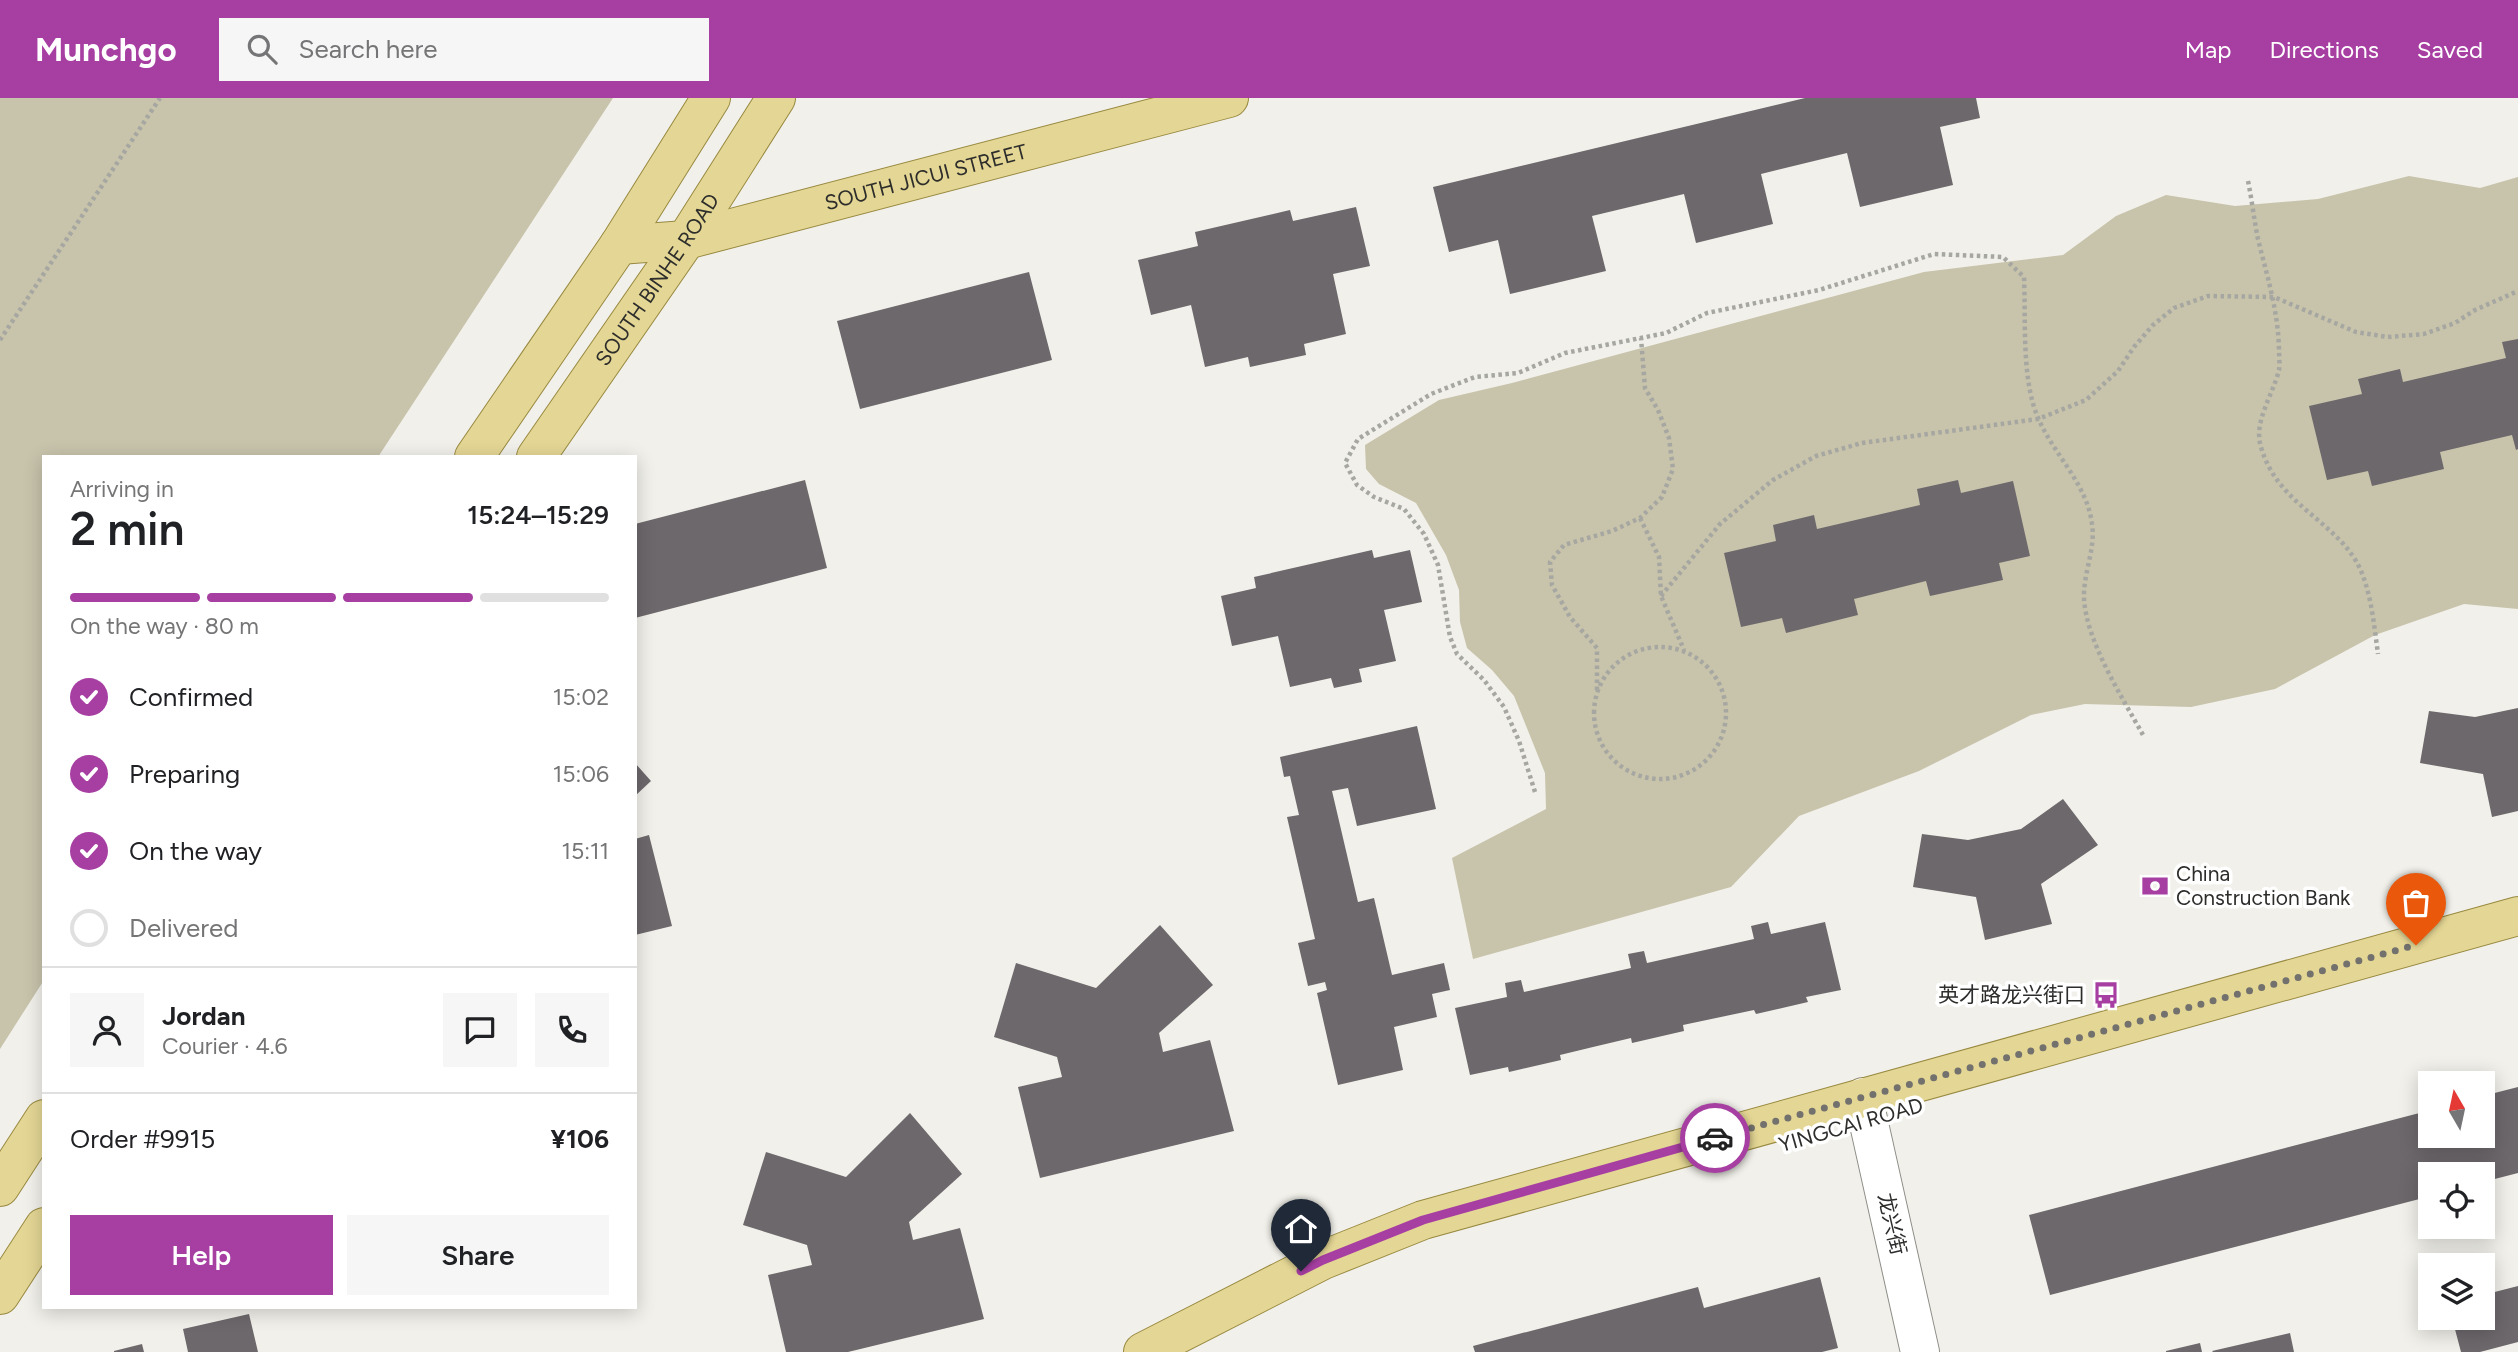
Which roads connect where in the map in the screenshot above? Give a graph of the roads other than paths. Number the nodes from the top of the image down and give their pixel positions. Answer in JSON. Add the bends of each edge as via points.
{"nodes":[{"id":1,"x":711,"y":98,"type":"edge"},
{"id":2,"x":776,"y":98,"type":"edge"},
{"id":3,"x":1230,"y":98,"type":"edge"},
{"id":4,"x":686,"y":240,"type":"junction"},
{"id":5,"x":619,"y":246,"type":"junction"},
{"id":6,"x":475,"y":455,"type":"edge"},
{"id":7,"x":537,"y":455,"type":"edge"},
{"id":8,"x":2518,"y":916,"type":"edge"},
{"id":9,"x":2518,"y":940,"type":"edge"},
{"id":10,"x":1865,"y":1108,"type":"junction"},
{"id":11,"x":42,"y":1122,"type":"edge"},
{"id":12,"x":0,"y":1187,"type":"edge"},
{"id":13,"x":42,"y":1230,"type":"edge"},
{"id":14,"x":0,"y":1295,"type":"edge"},
{"id":15,"x":1143,"y":1352,"type":"edge"},
{"id":16,"x":1199,"y":1352,"type":"edge"},
{"id":17,"x":1920,"y":1352,"type":"edge"}],
"edges":[{"from":1,"to":5,"type":"main road"},
{"from":2,"to":4,"type":"main road","name":"SOUTH BINHE ROAD"},
{"from":3,"to":4,"type":"main road","name":"SOUTH JICUI STREET"},
{"from":4,"to":5,"type":"main road","name":"SOUTH JICUI STREET"},
{"from":4,"to":7,"type":"main road","name":"SOUTH BINHE ROAD"},
{"from":5,"to":6,"type":"main road"},
{"from":8,"to":10,"type":"main road","name":"YINGCAI ROAD"},
{"from":9,"to":10,"type":"main road","name":"YINGCAI ROAD"},
{"from":10,"to":15,"type":"main road","name":"YINGCAI ROAD","via":[[1423,1220],[1323,1260]]},
{"from":10,"to":16,"type":"main road","name":"YINGCAI ROAD","via":[[1434,1245],[1336,1282]]},
{"from":10,"to":17,"type":"street","name":"龙兴街"},
{"from":11,"to":12,"type":"main road"},
{"from":13,"to":14,"type":"main road"}]}
